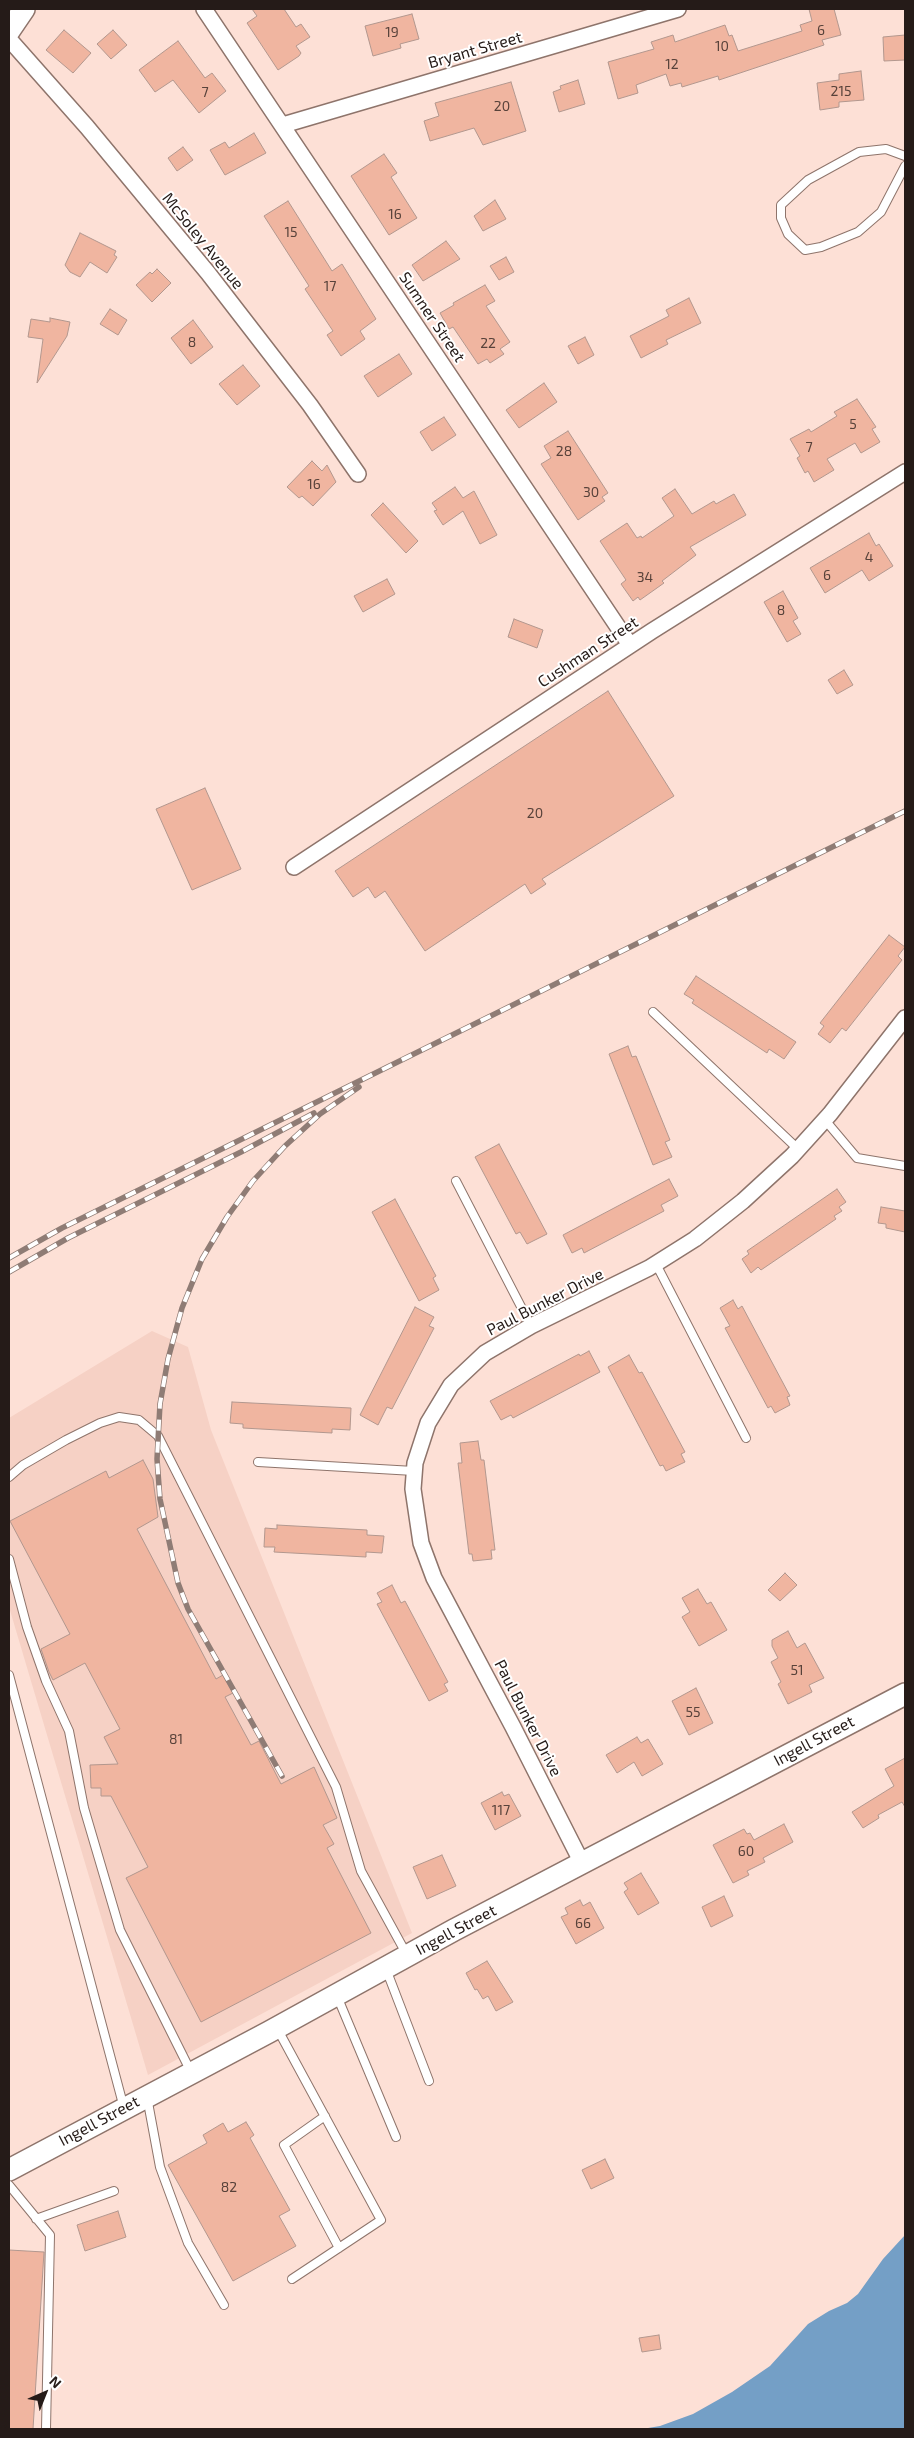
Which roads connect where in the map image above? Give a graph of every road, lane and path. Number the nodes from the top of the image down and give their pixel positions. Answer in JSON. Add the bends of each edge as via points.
{"nodes":[{"id":1,"x":24,"y":9,"type":"edge"},
{"id":2,"x":204,"y":9,"type":"edge"},
{"id":3,"x":678,"y":9,"type":"edge"},
{"id":4,"x":9,"y":32,"type":"edge"},
{"id":5,"x":9,"y":39,"type":"edge"},
{"id":6,"x":282,"y":125,"type":"junction"},
{"id":7,"x":905,"y":156,"type":"edge"},
{"id":8,"x":905,"y":166,"type":"edge"},
{"id":9,"x":905,"y":472,"type":"edge"},
{"id":10,"x":358,"y":474,"type":"dead end"},
{"id":11,"x":630,"y":645,"type":"junction"},
{"id":12,"x":294,"y":867,"type":"dead end"},
{"id":13,"x":653,"y":1012,"type":"dead end"},
{"id":14,"x":905,"y":1018,"type":"edge"},
{"id":15,"x":825,"y":1120,"type":"junction"},
{"id":16,"x":798,"y":1149,"type":"junction"},
{"id":17,"x":905,"y":1166,"type":"edge"},
{"id":18,"x":456,"y":1181,"type":"dead end"},
{"id":19,"x":656,"y":1264,"type":"junction"},
{"id":20,"x":531,"y":1326,"type":"junction"},
{"id":21,"x":746,"y":1438,"type":"dead end"},
{"id":22,"x":258,"y":1462,"type":"dead end"},
{"id":23,"x":414,"y":1471,"type":"junction"},
{"id":24,"x":9,"y":1477,"type":"edge"},
{"id":25,"x":9,"y":1559,"type":"edge"},
{"id":26,"x":9,"y":1675,"type":"edge"},
{"id":27,"x":905,"y":1694,"type":"edge"},
{"id":28,"x":582,"y":1864,"type":"junction"},
{"id":29,"x":407,"y":1955,"type":"junction"},
{"id":30,"x":386,"y":1967,"type":"junction"},
{"id":31,"x":336,"y":1994,"type":"junction"},
{"id":32,"x":277,"y":2028,"type":"junction"},
{"id":33,"x":192,"y":2072,"type":"junction"},
{"id":34,"x":429,"y":2082,"type":"dead end"},
{"id":35,"x":147,"y":2096,"type":"junction"},
{"id":36,"x":124,"y":2108,"type":"junction"},
{"id":37,"x":324,"y":2116,"type":"junction"},
{"id":38,"x":396,"y":2137,"type":"dead end"},
{"id":39,"x":9,"y":2170,"type":"edge"},
{"id":40,"x":9,"y":2185,"type":"edge"},
{"id":41,"x":114,"y":2192,"type":"dead end"},
{"id":42,"x":36,"y":2218,"type":"junction"},
{"id":43,"x":339,"y":2248,"type":"junction"},
{"id":44,"x":292,"y":2279,"type":"dead end"},
{"id":45,"x":224,"y":2305,"type":"dead end"},
{"id":46,"x":46,"y":2429,"type":"edge"}],
"edges":[{"from":1,"to":4,"type":"street"},
{"from":2,"to":6,"type":"street","name":"Sumner Street"},
{"from":3,"to":6,"type":"street","name":"Bryant Street"},
{"from":5,"to":10,"type":"street","name":"McSoley Avenue","via":[[208,273],[310,405]]},
{"from":6,"to":11,"type":"street","name":"Sumner Street"},
{"from":7,"to":8,"type":"lane","via":[[886,149],[859,152],[808,180],[781,205],[781,218],[788,234],[805,250],[858,232],[881,212]]},
{"from":9,"to":11,"type":"street","name":"Cushman Street"},
{"from":11,"to":12,"type":"street","name":"Cushman Street"},
{"from":13,"to":16,"type":"lane"},
{"from":14,"to":15,"type":"street","name":"Paul Bunker Drive"},
{"from":15,"to":16,"type":"street","name":"Paul Bunker Drive"},
{"from":15,"to":17,"type":"lane","via":[[857,1158]]},
{"from":16,"to":19,"type":"street","name":"Paul Bunker Drive","via":[[717,1223]]},
{"from":18,"to":20,"type":"lane"},
{"from":19,"to":20,"type":"street","name":"Paul Bunker Drive"},
{"from":19,"to":21,"type":"lane"},
{"from":20,"to":23,"type":"street","name":"Paul Bunker Drive","via":[[485,1353],[451,1385],[428,1422]]},
{"from":22,"to":23,"type":"lane"},
{"from":23,"to":28,"type":"street","name":"Paul Bunker Drive","via":[[416,1517],[421,1543],[434,1578],[514,1727]]},
{"from":24,"to":29,"type":"lane","via":[[66,1440],[119,1417],[139,1420],[158,1436],[336,1786],[361,1871]]},
{"from":25,"to":33,"type":"lane","via":[[27,1627],[46,1681],[69,1731],[84,1808],[120,1930]]},
{"from":26,"to":36,"type":"lane"},
{"from":27,"to":28,"type":"street","name":"Ingell Street"},
{"from":28,"to":29,"type":"street","name":"Ingell Street"},
{"from":29,"to":30,"type":"street","name":"Ingell Street"},
{"from":30,"to":31,"type":"street","name":"Ingell Street"},
{"from":30,"to":34,"type":"lane"},
{"from":31,"to":32,"type":"street","name":"Ingell Street"},
{"from":31,"to":38,"type":"lane"},
{"from":32,"to":33,"type":"street","name":"Ingell Street"},
{"from":32,"to":37,"type":"lane"},
{"from":33,"to":35,"type":"street","name":"Ingell Street"},
{"from":35,"to":36,"type":"street","name":"Ingell Street"},
{"from":35,"to":45,"type":"lane","via":[[160,2166],[188,2243]]},
{"from":36,"to":39,"type":"street","name":"Ingell Street"},
{"from":37,"to":43,"type":"lane","via":[[284,2144]]},
{"from":37,"to":43,"type":"lane","via":[[381,2220]]},
{"from":40,"to":42,"type":"lane"},
{"from":41,"to":42,"type":"lane"},
{"from":42,"to":46,"type":"lane","via":[[50,2235]]},
{"from":43,"to":44,"type":"lane"}]}
